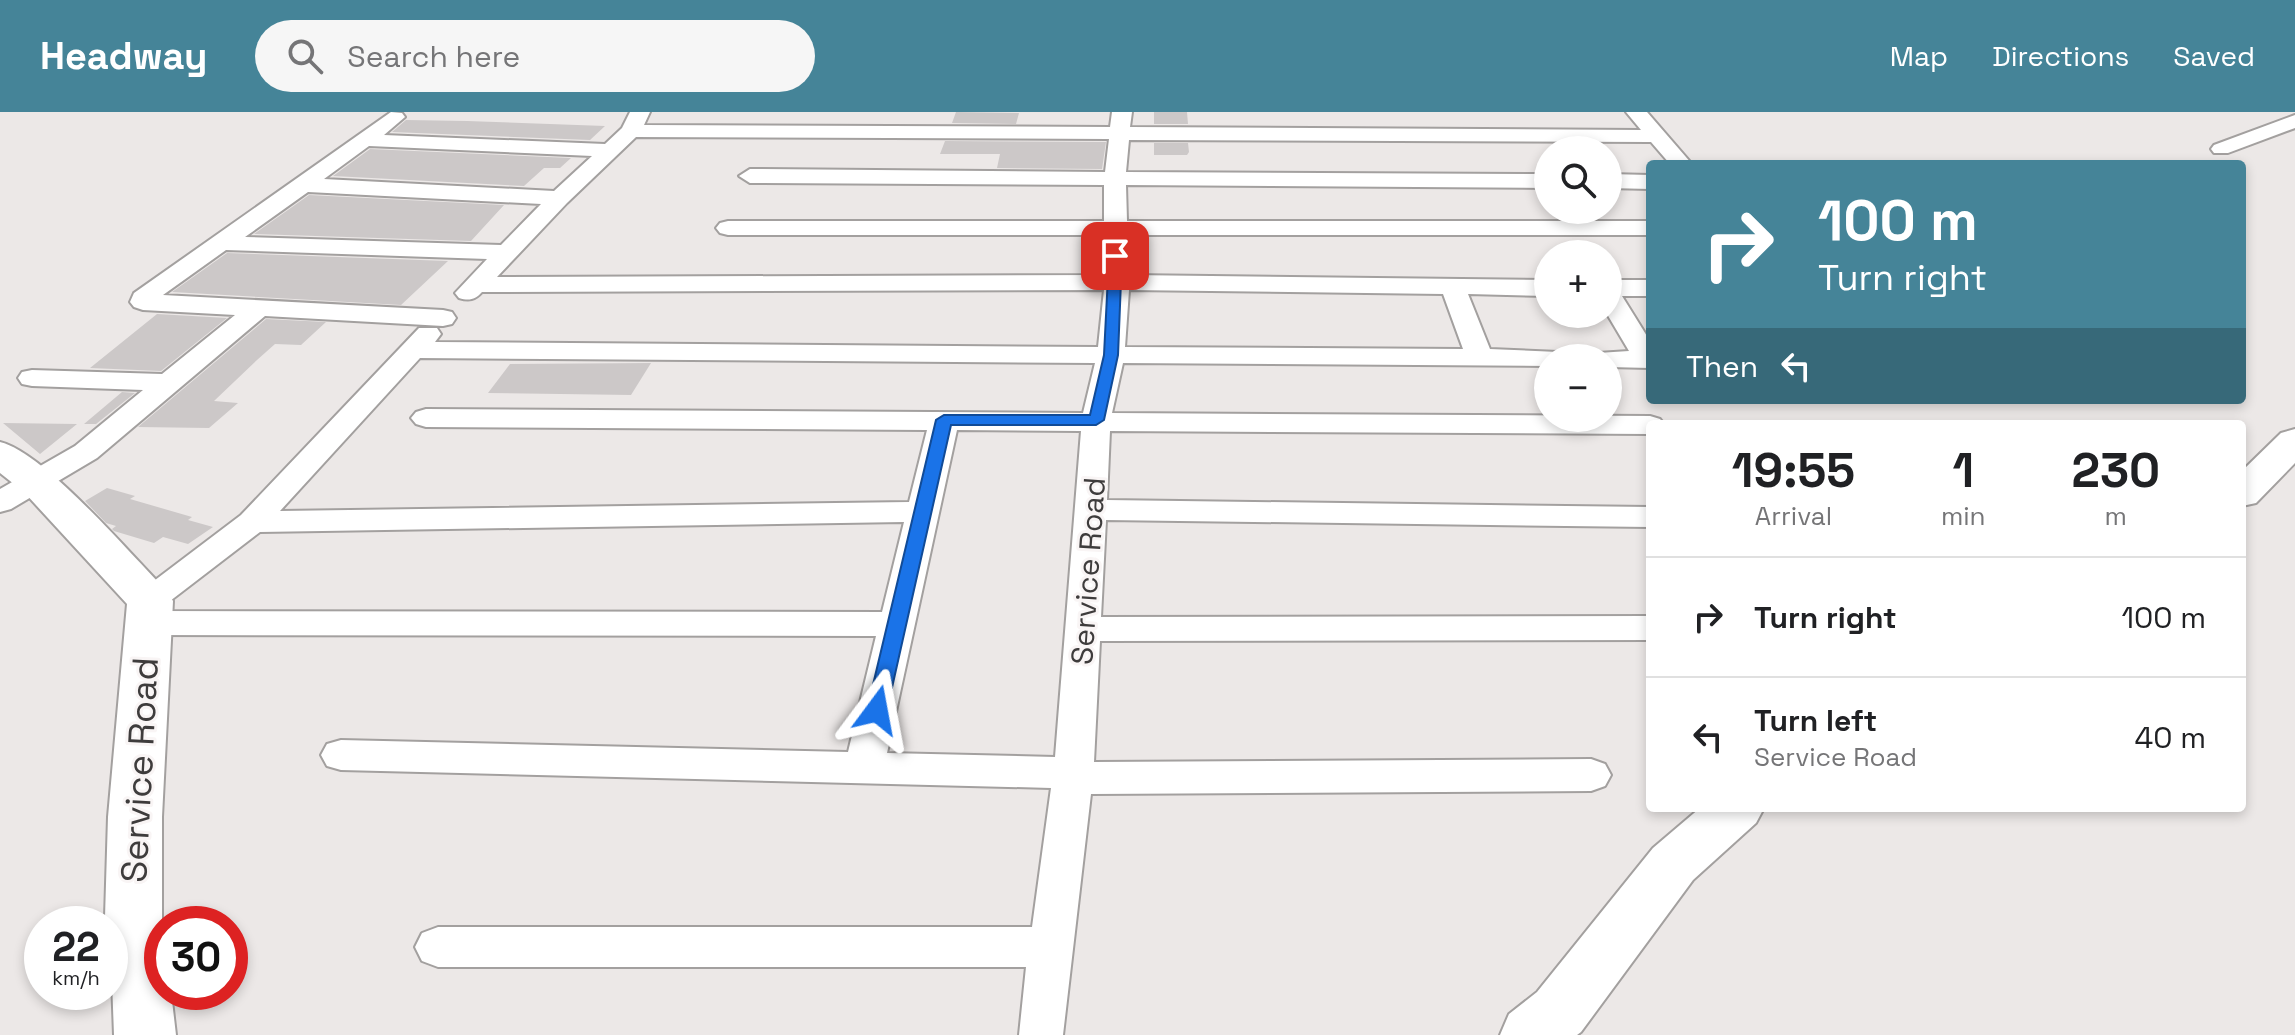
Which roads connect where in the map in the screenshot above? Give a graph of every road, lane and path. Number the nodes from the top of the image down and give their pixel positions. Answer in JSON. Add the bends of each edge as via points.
{"nodes":[{"id":1,"x":1025,"y":112,"type":"edge"},
{"id":2,"x":1636,"y":112,"type":"edge"},
{"id":3,"x":395,"y":117,"type":"dead end"},
{"id":4,"x":636,"y":121,"type":"edge"},
{"id":5,"x":2295,"y":121,"type":"edge"},
{"id":6,"x":1121,"y":122,"type":"edge"},
{"id":7,"x":1018,"y":133,"type":"junction"},
{"id":8,"x":1654,"y":136,"type":"junction"},
{"id":9,"x":1523,"y":137,"type":"junction"},
{"id":10,"x":364,"y":140,"type":"junction"},
{"id":11,"x":2221,"y":149,"type":"dead end"},
{"id":12,"x":609,"y":150,"type":"junction"},
{"id":13,"x":1534,"y":156,"type":"edge"},
{"id":14,"x":1400,"y":158,"type":"junction"},
{"id":15,"x":1677,"y":160,"type":"edge"},
{"id":16,"x":750,"y":176,"type":"dead end"},
{"id":17,"x":1115,"y":178,"type":"junction"},
{"id":18,"x":1534,"y":179,"type":"edge"},
{"id":19,"x":1622,"y":181,"type":"edge"},
{"id":20,"x":1646,"y":182,"type":"edge"},
{"id":21,"x":303,"y":185,"type":"junction"},
{"id":22,"x":559,"y":198,"type":"junction"},
{"id":23,"x":728,"y":228,"type":"dead end"},
{"id":24,"x":1281,"y":228,"type":"junction"},
{"id":25,"x":1646,"y":228,"type":"edge"},
{"id":26,"x":1114,"y":230,"type":"junction"},
{"id":27,"x":224,"y":243,"type":"junction"},
{"id":28,"x":506,"y":252,"type":"junction"},
{"id":29,"x":1117,"y":282,"type":"junction"},
{"id":30,"x":475,"y":285,"type":"junction"},
{"id":31,"x":1297,"y":286,"type":"junction"},
{"id":32,"x":1453,"y":288,"type":"junction"},
{"id":33,"x":1534,"y":288,"type":"edge"},
{"id":34,"x":1646,"y":288,"type":"edge"},
{"id":35,"x":1622,"y":289,"type":"edge"},
{"id":36,"x":260,"y":307,"type":"junction"},
{"id":37,"x":1622,"y":314,"type":"edge"},
{"id":38,"x":443,"y":318,"type":"junction"},
{"id":39,"x":413,"y":350,"type":"junction"},
{"id":40,"x":1111,"y":355,"type":"junction"},
{"id":41,"x":1646,"y":355,"type":"edge"},
{"id":42,"x":1479,"y":357,"type":"junction"},
{"id":43,"x":1534,"y":358,"type":"edge"},
{"id":44,"x":1622,"y":359,"type":"edge"},
{"id":45,"x":1646,"y":360,"type":"edge"},
{"id":46,"x":32,"y":378,"type":"dead end"},
{"id":47,"x":170,"y":383,"type":"junction"},
{"id":48,"x":426,"y":418,"type":"dead end"},
{"id":49,"x":944,"y":420,"type":"junction"},
{"id":50,"x":1096,"y":420,"type":"junction"},
{"id":51,"x":1646,"y":425,"type":"edge"},
{"id":52,"x":2295,"y":441,"type":"edge"},
{"id":53,"x":0,"y":454,"type":"edge"},
{"id":54,"x":38,"y":483,"type":"junction"},
{"id":55,"x":2246,"y":490,"type":"edge"},
{"id":56,"x":0,"y":502,"type":"edge"},
{"id":57,"x":1092,"y":510,"type":"junction"},
{"id":58,"x":923,"y":512,"type":"junction"},
{"id":59,"x":1646,"y":517,"type":"edge"},
{"id":60,"x":252,"y":522,"type":"junction"},
{"id":61,"x":149,"y":612,"type":"junction"},
{"id":62,"x":897,"y":624,"type":"junction"},
{"id":63,"x":1646,"y":628,"type":"edge"},
{"id":64,"x":1085,"y":629,"type":"junction"},
{"id":65,"x":341,"y":755,"type":"dead end"},
{"id":66,"x":864,"y":768,"type":"junction"},
{"id":67,"x":1591,"y":775,"type":"dead end"},
{"id":68,"x":1073,"y":776,"type":"junction"},
{"id":69,"x":1732,"y":812,"type":"edge"},
{"id":70,"x":438,"y":947,"type":"dead end"},
{"id":71,"x":1052,"y":947,"type":"junction"},
{"id":72,"x":1041,"y":1031,"type":"dead end"},
{"id":73,"x":145,"y":1035,"type":"edge"},
{"id":74,"x":1531,"y":1035,"type":"edge"}],
"edges":[{"from":1,"to":7,"type":"street"},
{"from":2,"to":8,"type":"street"},
{"from":3,"to":10,"type":"street"},
{"from":4,"to":7,"type":"street"},
{"from":4,"to":12,"type":"street"},
{"from":5,"to":11,"type":"street"},
{"from":6,"to":7,"type":"street"},
{"from":6,"to":14,"type":"street"},
{"from":6,"to":17,"type":"street","name":"Service Road"},
{"from":8,"to":9,"type":"street"},
{"from":8,"to":15,"type":"street"},
{"from":9,"to":13,"type":"street"},
{"from":9,"to":14,"type":"street"},
{"from":10,"to":12,"type":"street"},
{"from":10,"to":21,"type":"street"},
{"from":12,"to":22,"type":"street"},
{"from":14,"to":17,"type":"street"},
{"from":14,"to":18,"type":"street"},
{"from":16,"to":17,"type":"street"},
{"from":17,"to":26,"type":"street","name":"Service Road"},
{"from":19,"to":20,"type":"street"},
{"from":21,"to":22,"type":"street"},
{"from":21,"to":27,"type":"street"},
{"from":22,"to":28,"type":"street"},
{"from":23,"to":26,"type":"street"},
{"from":24,"to":25,"type":"street"},
{"from":24,"to":26,"type":"street"},
{"from":24,"to":31,"type":"street"},
{"from":26,"to":29,"type":"street","name":"Service Road"},
{"from":27,"to":28,"type":"street"},
{"from":27,"to":36,"type":"street","via":[[143,302]]},
{"from":28,"to":30,"type":"street"},
{"from":29,"to":30,"type":"street"},
{"from":29,"to":31,"type":"street"},
{"from":29,"to":40,"type":"street","name":"Service Road"},
{"from":30,"to":38,"type":"street"},
{"from":31,"to":32,"type":"street"},
{"from":32,"to":33,"type":"street"},
{"from":32,"to":42,"type":"street"},
{"from":34,"to":35,"type":"street"},
{"from":36,"to":38,"type":"street"},
{"from":36,"to":47,"type":"street"},
{"from":37,"to":41,"type":"street"},
{"from":38,"to":39,"type":"street"},
{"from":39,"to":40,"type":"street"},
{"from":39,"to":60,"type":"street"},
{"from":40,"to":42,"type":"street"},
{"from":40,"to":50,"type":"street","name":"Service Road"},
{"from":42,"to":43,"type":"street"},
{"from":44,"to":45,"type":"street"},
{"from":46,"to":47,"type":"street"},
{"from":47,"to":54,"type":"street","via":[[86,452]]},
{"from":48,"to":49,"type":"street"},
{"from":49,"to":50,"type":"street"},
{"from":49,"to":58,"type":"street"},
{"from":50,"to":51,"type":"street"},
{"from":50,"to":57,"type":"street","name":"Service Road"},
{"from":52,"to":55,"type":"street"},
{"from":53,"to":54,"type":"street"},
{"from":54,"to":56,"type":"street"},
{"from":54,"to":61,"type":"street"},
{"from":57,"to":59,"type":"street"},
{"from":57,"to":64,"type":"street","name":"Service Road"},
{"from":58,"to":60,"type":"street"},
{"from":58,"to":62,"type":"street"},
{"from":60,"to":61,"type":"street"},
{"from":61,"to":62,"type":"street"},
{"from":61,"to":73,"type":"street","name":"Service Road","via":[[134,903]]},
{"from":62,"to":66,"type":"street"},
{"from":63,"to":64,"type":"street"},
{"from":64,"to":68,"type":"street","name":"Service Road"},
{"from":65,"to":66,"type":"street"},
{"from":66,"to":68,"type":"street"},
{"from":67,"to":68,"type":"street"},
{"from":68,"to":71,"type":"street","name":"Service Road"},
{"from":69,"to":74,"type":"street","via":[[1673,864],[1559,1012]]},
{"from":70,"to":71,"type":"street"},
{"from":71,"to":72,"type":"street","name":"Service Road"}]}
